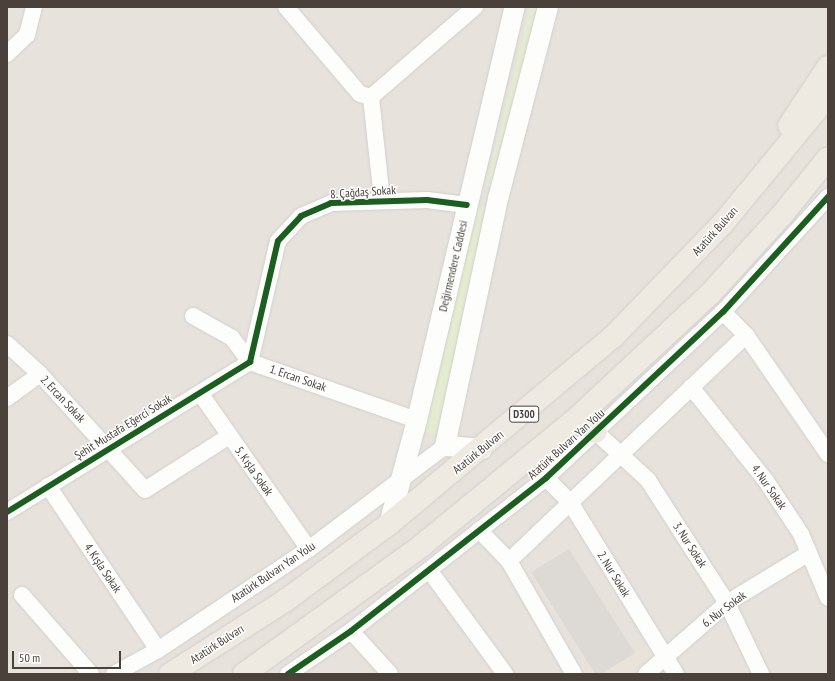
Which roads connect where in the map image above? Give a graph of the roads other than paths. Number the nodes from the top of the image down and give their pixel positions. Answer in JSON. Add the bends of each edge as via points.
{"nodes":[{"id":1,"x":34,"y":7,"type":"edge"},
{"id":2,"x":286,"y":7,"type":"edge"},
{"id":3,"x":475,"y":7,"type":"edge"},
{"id":4,"x":515,"y":7,"type":"edge"},
{"id":5,"x":548,"y":7,"type":"edge"},
{"id":6,"x":7,"y":54,"type":"edge"},
{"id":7,"x":828,"y":68,"type":"edge"},
{"id":8,"x":828,"y":96,"type":"edge"},
{"id":9,"x":371,"y":97,"type":"junction"},
{"id":10,"x":828,"y":158,"type":"edge"},
{"id":11,"x":774,"y":162,"type":"junction"},
{"id":12,"x":828,"y":197,"type":"edge"},
{"id":13,"x":468,"y":199,"type":"junction"},
{"id":14,"x":498,"y":199,"type":"junction"},
{"id":15,"x":382,"y":200,"type":"junction"},
{"id":16,"x":723,"y":312,"type":"junction"},
{"id":17,"x":193,"y":316,"type":"dead end"},
{"id":18,"x":746,"y":335,"type":"junction"},
{"id":19,"x":7,"y":344,"type":"edge"},
{"id":20,"x":250,"y":362,"type":"junction"},
{"id":21,"x":40,"y":374,"type":"junction"},
{"id":22,"x":691,"y":387,"type":"junction"},
{"id":23,"x":200,"y":393,"type":"junction"},
{"id":24,"x":7,"y":398,"type":"edge"},
{"id":25,"x":578,"y":417,"type":"junction"},
{"id":26,"x":417,"y":420,"type":"junction"},
{"id":27,"x":596,"y":432,"type":"junction"},
{"id":28,"x":229,"y":436,"type":"junction"},
{"id":29,"x":444,"y":446,"type":"junction"},
{"id":30,"x":110,"y":448,"type":"junction"},
{"id":31,"x":482,"y":449,"type":"junction"},
{"id":32,"x":621,"y":454,"type":"junction"},
{"id":33,"x":828,"y":454,"type":"edge"},
{"id":34,"x":546,"y":478,"type":"junction"},
{"id":35,"x":401,"y":480,"type":"junction"},
{"id":36,"x":48,"y":486,"type":"junction"},
{"id":37,"x":570,"y":502,"type":"junction"},
{"id":38,"x":7,"y":512,"type":"edge"},
{"id":39,"x":389,"y":524,"type":"junction"},
{"id":40,"x":479,"y":530,"type":"junction"},
{"id":41,"x":308,"y":549,"type":"junction"},
{"id":42,"x":809,"y":553,"type":"junction"},
{"id":43,"x":509,"y":561,"type":"junction"},
{"id":44,"x":429,"y":570,"type":"junction"},
{"id":45,"x":22,"y":595,"type":"dead end"},
{"id":46,"x":828,"y":598,"type":"edge"},
{"id":47,"x":727,"y":603,"type":"junction"},
{"id":48,"x":351,"y":630,"type":"junction"},
{"id":49,"x":158,"y":650,"type":"junction"},
{"id":50,"x":666,"y":657,"type":"junction"},
{"id":51,"x":249,"y":673,"type":"edge"},
{"id":52,"x":91,"y":674,"type":"edge"},
{"id":53,"x":114,"y":674,"type":"edge"},
{"id":54,"x":170,"y":674,"type":"edge"},
{"id":55,"x":288,"y":674,"type":"edge"},
{"id":56,"x":390,"y":674,"type":"edge"},
{"id":57,"x":505,"y":674,"type":"edge"},
{"id":58,"x":574,"y":674,"type":"edge"},
{"id":59,"x":646,"y":674,"type":"edge"},
{"id":60,"x":676,"y":674,"type":"edge"},
{"id":61,"x":761,"y":674,"type":"edge"}],
"edges":[{"from":1,"to":6,"type":"street","via":[[27,35]]},
{"from":2,"to":9,"type":"street","via":[[360,94]]},
{"from":3,"to":9,"type":"street"},
{"from":4,"to":13,"type":"street","name":"Değirmendere Caddesi"},
{"from":5,"to":14,"type":"street"},
{"from":7,"to":11,"type":"highway","via":[[796,112]]},
{"from":8,"to":11,"type":"highway","name":"Atatürk Bulvarı","number":"D300"},
{"from":9,"to":15,"type":"street"},
{"from":10,"to":25,"type":"highway","via":[[782,215],[710,294]]},
{"from":11,"to":31,"type":"highway","name":"Atatürk Bulvarı","number":"D300","via":[[674,276],[613,337]]},
{"from":12,"to":16,"type":"street","name":"Atatürk Bulvarı Yan Yolu"},
{"from":13,"to":14,"type":"street"},
{"from":13,"to":15,"type":"street","name":"8. Çağdaş Sokak"},
{"from":13,"to":26,"type":"street","name":"Değirmendere Caddesi"},
{"from":14,"to":29,"type":"street"},
{"from":15,"to":20,"type":"street","name":"8. Çağdaş Sokak","via":[[331,203],[301,216],[278,241]]},
{"from":16,"to":18,"type":"street"},
{"from":16,"to":27,"type":"street","name":"Atatürk Bulvarı Yan Yolu"},
{"from":17,"to":20,"type":"street","via":[[232,338]]},
{"from":18,"to":22,"type":"street"},
{"from":18,"to":33,"type":"street"},
{"from":19,"to":21,"type":"street","name":"2. Ercan Sokak"},
{"from":20,"to":23,"type":"street","name":"Şehit Mustafa Eğerci Sokak"},
{"from":20,"to":26,"type":"street","name":"1. Ercan Sokak"},
{"from":21,"to":24,"type":"street"},
{"from":21,"to":30,"type":"street","name":"2. Ercan Sokak"},
{"from":22,"to":32,"type":"street"},
{"from":22,"to":42,"type":"street","name":"4. Nur Sokak","via":[[766,481]]},
{"from":23,"to":28,"type":"street","name":"5. Kışla Sokak"},
{"from":23,"to":30,"type":"street","name":"Şehit Mustafa Eğerci Sokak"},
{"from":25,"to":27,"type":"highway"},
{"from":25,"to":51,"type":"highway","via":[[420,547]]},
{"from":26,"to":35,"type":"street","name":"Değirmendere Caddesi"},
{"from":27,"to":32,"type":"street","name":"3. Nur Sokak"},
{"from":27,"to":34,"type":"street","name":"Atatürk Bulvarı Yan Yolu"},
{"from":28,"to":30,"type":"street","name":"2. Ercan Sokak","via":[[145,490]]},
{"from":28,"to":41,"type":"street","name":"5. Kışla Sokak"},
{"from":29,"to":31,"type":"street"},
{"from":29,"to":35,"type":"street","name":"Atatürk Bulvarı Yan Yolu"},
{"from":30,"to":36,"type":"street","name":"Şehit Mustafa Eğerci Sokak"},
{"from":31,"to":39,"type":"highway","name":"Atatürk Bulvarı","number":"D300"},
{"from":32,"to":37,"type":"street"},
{"from":32,"to":47,"type":"street","name":"3. Nur Sokak","via":[[648,480]]},
{"from":34,"to":37,"type":"street","name":"2. Nur Sokak"},
{"from":34,"to":40,"type":"street","name":"Atatürk Bulvarı Yan Yolu"},
{"from":35,"to":39,"type":"street","name":"Değirmendere Caddesi"},
{"from":35,"to":41,"type":"street","name":"Atatürk Bulvarı Yan Yolu"},
{"from":36,"to":38,"type":"street","name":"Şehit Mustafa Eğerci Sokak"},
{"from":36,"to":49,"type":"street","name":"4. Kışla Sokak"},
{"from":37,"to":43,"type":"street"},
{"from":37,"to":50,"type":"street","name":"2. Nur Sokak"},
{"from":39,"to":54,"type":"highway","name":"Atatürk Bulvarı","number":"D300","via":[[286,600]]},
{"from":40,"to":43,"type":"street"},
{"from":40,"to":44,"type":"street","name":"Atatürk Bulvarı Yan Yolu"},
{"from":41,"to":49,"type":"street","name":"Atatürk Bulvarı Yan Yolu"},
{"from":42,"to":46,"type":"street","name":"4. Nur Sokak"},
{"from":42,"to":47,"type":"street","name":"6. Nur Sokak"},
{"from":43,"to":58,"type":"street"},
{"from":44,"to":48,"type":"street","name":"Atatürk Bulvarı Yan Yolu"},
{"from":44,"to":57,"type":"street"},
{"from":45,"to":52,"type":"street"},
{"from":47,"to":50,"type":"street","name":"6. Nur Sokak"},
{"from":47,"to":61,"type":"street","name":"3. Nur Sokak"},
{"from":48,"to":55,"type":"street","name":"Atatürk Bulvarı Yan Yolu"},
{"from":48,"to":56,"type":"street"},
{"from":49,"to":53,"type":"street","name":"Atatürk Bulvarı Yan Yolu"},
{"from":50,"to":59,"type":"street","name":"6. Nur Sokak"},
{"from":50,"to":60,"type":"street","name":"2. Nur Sokak"}]}
